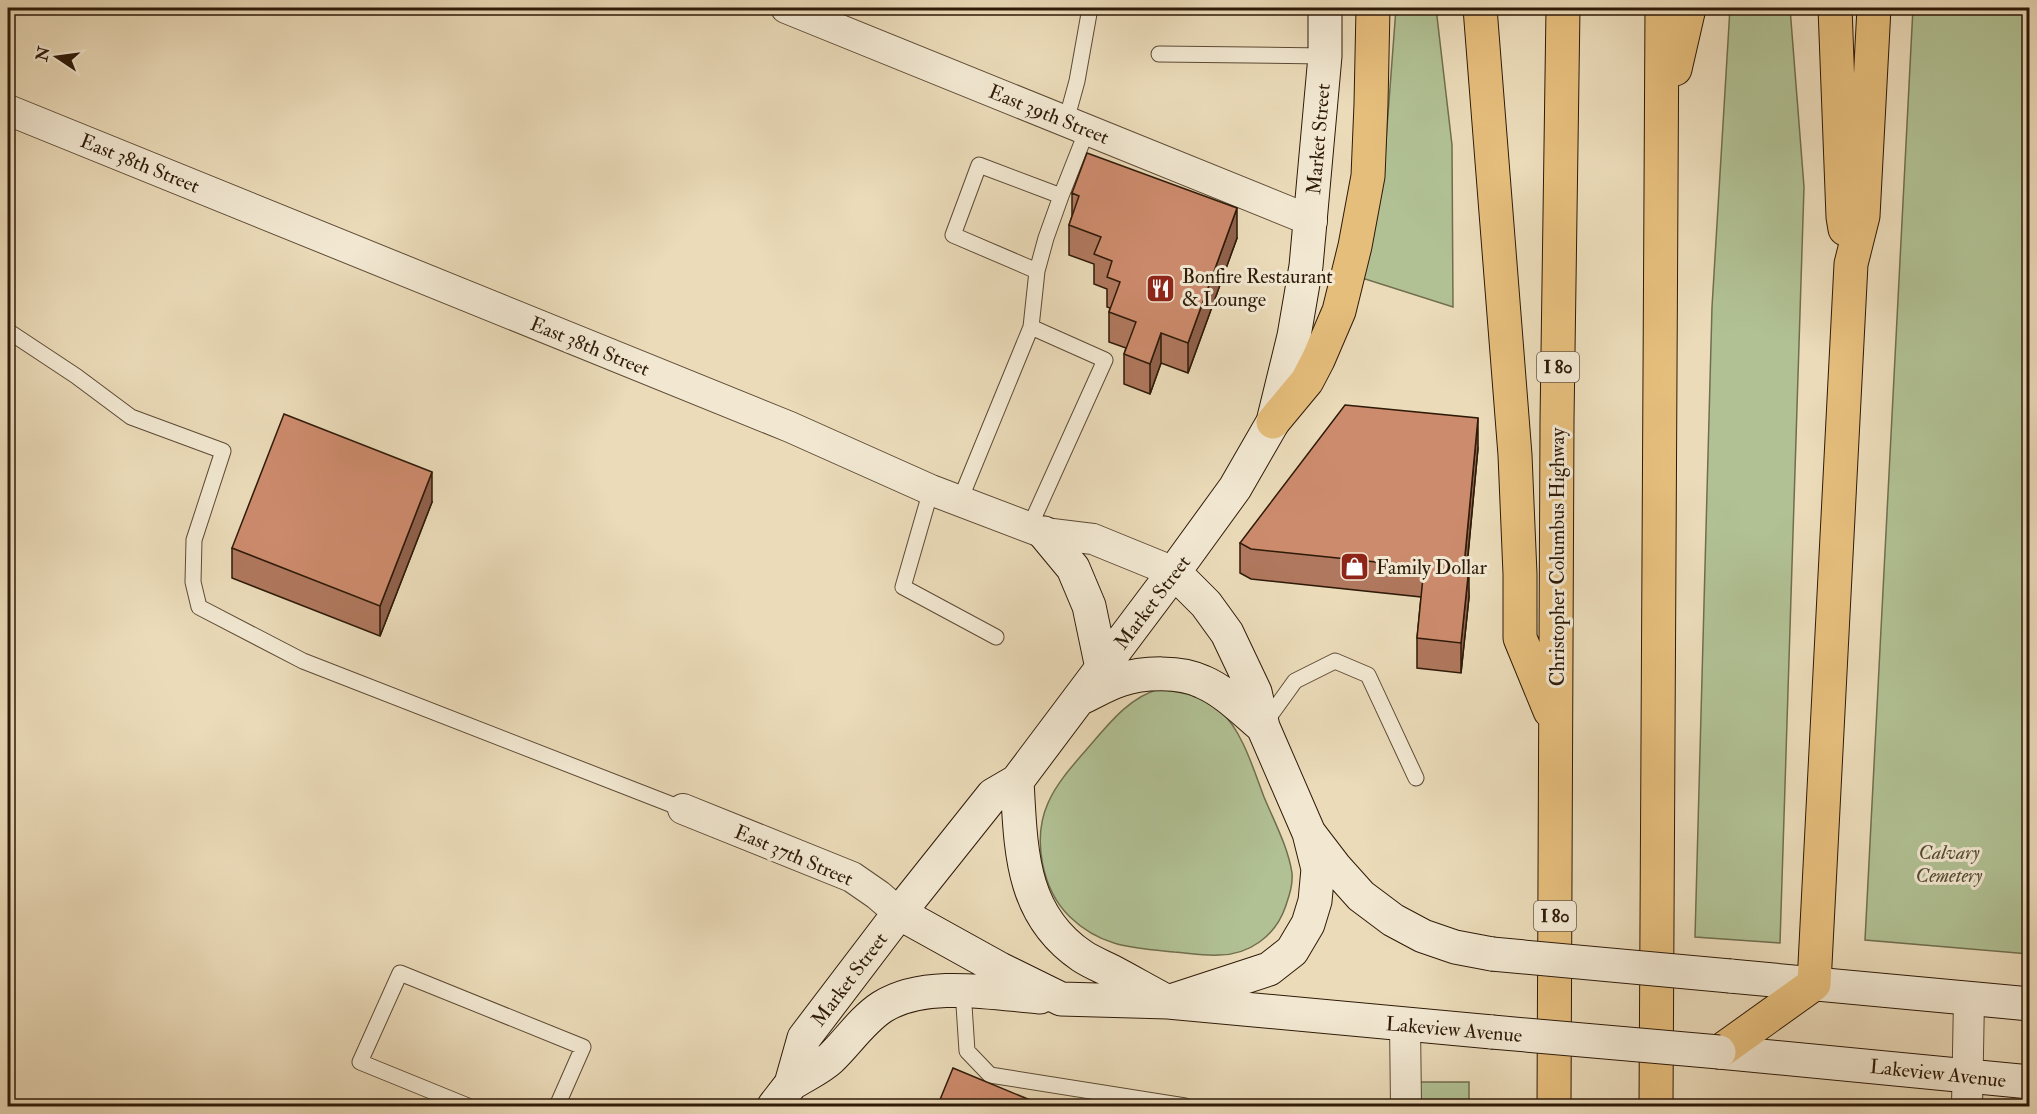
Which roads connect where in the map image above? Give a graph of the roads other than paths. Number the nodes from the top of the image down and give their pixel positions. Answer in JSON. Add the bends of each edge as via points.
{"nodes":[{"id":1,"x":786,"y":8,"type":"edge"},
{"id":2,"x":1090,"y":8,"type":"edge"},
{"id":3,"x":1325,"y":8,"type":"edge"},
{"id":4,"x":1373,"y":8,"type":"edge"},
{"id":5,"x":1480,"y":8,"type":"edge"},
{"id":6,"x":1563,"y":8,"type":"edge"},
{"id":7,"x":1662,"y":8,"type":"edge"},
{"id":8,"x":1689,"y":8,"type":"edge"},
{"id":9,"x":1835,"y":8,"type":"edge"},
{"id":10,"x":1874,"y":8,"type":"edge"},
{"id":11,"x":1159,"y":54,"type":"dead end"},
{"id":12,"x":1325,"y":56,"type":"junction"},
{"id":13,"x":8,"y":110,"type":"edge"},
{"id":14,"x":1662,"y":123,"type":"junction"},
{"id":15,"x":1076,"y":126,"type":"junction"},
{"id":16,"x":1061,"y":196,"type":"junction"},
{"id":17,"x":1312,"y":221,"type":"junction"},
{"id":18,"x":1851,"y":264,"type":"junction"},
{"id":19,"x":1037,"y":271,"type":"junction"},
{"id":20,"x":1031,"y":327,"type":"junction"},
{"id":21,"x":8,"y":331,"type":"edge"},
{"id":22,"x":1273,"y":422,"type":"junction"},
{"id":23,"x":931,"y":490,"type":"junction"},
{"id":24,"x":960,"y":500,"type":"junction"},
{"id":25,"x":1037,"y":529,"type":"junction"},
{"id":26,"x":1174,"y":572,"type":"junction"},
{"id":27,"x":996,"y":637,"type":"dead end"},
{"id":28,"x":1102,"y":668,"type":"junction"},
{"id":29,"x":1077,"y":700,"type":"junction"},
{"id":30,"x":1556,"y":726,"type":"junction"},
{"id":31,"x":1263,"y":727,"type":"junction"},
{"id":32,"x":1416,"y":778,"type":"dead end"},
{"id":33,"x":1017,"y":781,"type":"junction"},
{"id":34,"x":683,"y":809,"type":"joint"},
{"id":35,"x":1309,"y":833,"type":"junction"},
{"id":36,"x":899,"y":913,"type":"junction"},
{"id":37,"x":1814,"y":984,"type":"junction"},
{"id":38,"x":963,"y":990,"type":"junction"},
{"id":39,"x":1061,"y":999,"type":"junction"},
{"id":40,"x":1969,"y":999,"type":"junction"},
{"id":41,"x":1168,"y":1002,"type":"junction"},
{"id":42,"x":2030,"y":1004,"type":"edge"},
{"id":43,"x":1405,"y":1024,"type":"junction"},
{"id":44,"x":1719,"y":1052,"type":"junction"},
{"id":45,"x":2030,"y":1082,"type":"edge"},
{"id":46,"x":1967,"y":1091,"type":"edge"},
{"id":47,"x":782,"y":1095,"type":"edge"},
{"id":48,"x":468,"y":1107,"type":"edge"},
{"id":49,"x":557,"y":1107,"type":"edge"},
{"id":50,"x":1185,"y":1107,"type":"edge"},
{"id":51,"x":1406,"y":1107,"type":"edge"},
{"id":52,"x":1554,"y":1107,"type":"edge"},
{"id":53,"x":1656,"y":1107,"type":"edge"}],
"edges":[{"from":1,"to":15,"type":"street","name":"East 39th Street"},
{"from":2,"to":15,"type":"lane","via":[[1077,81]]},
{"from":3,"to":12,"type":"main road","name":"Market Street"},
{"from":4,"to":22,"type":"highway","via":[[1368,176],[1355,246],[1339,311],[1318,360],[1307,381]]},
{"from":5,"to":30,"type":"highway","via":[[1515,455],[1520,638]]},
{"from":6,"to":30,"type":"highway","name":"Christopher Columbus Highway","number":"I 80"},
{"from":7,"to":14,"type":"highway"},
{"from":8,"to":14,"type":"highway"},
{"from":9,"to":18,"type":"highway","via":[[1843,217]]},
{"from":10,"to":18,"type":"highway","via":[[1863,216]]},
{"from":11,"to":12,"type":"lane"},
{"from":12,"to":17,"type":"main road","name":"Market Street"},
{"from":13,"to":23,"type":"street","name":"East 38th Street","via":[[790,427]]},
{"from":14,"to":53,"type":"highway"},
{"from":15,"to":16,"type":"lane"},
{"from":15,"to":17,"type":"street","name":"East 39th Street"},
{"from":16,"to":19,"type":"lane"},
{"from":16,"to":19,"type":"lane","via":[[979,165],[953,235]]},
{"from":17,"to":22,"type":"main road","name":"Market Street","via":[[1294,336]]},
{"from":18,"to":37,"type":"highway"},
{"from":19,"to":20,"type":"lane"},
{"from":20,"to":24,"type":"lane"},
{"from":20,"to":25,"type":"lane","via":[[1106,360]]},
{"from":21,"to":34,"type":"lane","via":[[131,417],[223,451],[194,540],[193,582],[199,607],[303,661]]},
{"from":22,"to":26,"type":"main road","name":"Market Street","via":[[1235,488]]},
{"from":23,"to":24,"type":"street","name":"East 38th Street"},
{"from":23,"to":27,"type":"lane","via":[[903,587]]},
{"from":24,"to":25,"type":"street","name":"East 38th Street"},
{"from":25,"to":26,"type":"street","name":"East 38th Street","via":[[1093,539]]},
{"from":25,"to":28,"type":"main road","via":[[1073,568],[1089,606]]},
{"from":26,"to":28,"type":"main road","name":"Market Street"},
{"from":26,"to":31,"type":"main road","via":[[1206,604],[1227,633],[1255,692]]},
{"from":28,"to":29,"type":"main road","name":"Market Street"},
{"from":29,"to":31,"type":"main road","via":[[1120,680],[1152,674],[1177,676],[1202,681],[1224,694]]},
{"from":29,"to":33,"type":"main road","name":"Market Street"},
{"from":30,"to":52,"type":"highway","name":"Christopher Columbus Highway","number":"I 80"},
{"from":31,"to":32,"type":"lane","via":[[1295,681],[1335,662],[1368,675]]},
{"from":31,"to":35,"type":"main road"},
{"from":33,"to":36,"type":"main road","name":"Market Street","via":[[993,795]]},
{"from":33,"to":41,"type":"main road","via":[[1020,842],[1028,883],[1042,913],[1058,936],[1082,956]]},
{"from":34,"to":36,"type":"street","name":"East 37th Street","via":[[852,877]]},
{"from":35,"to":37,"type":"main road","bridge":true,"via":[[1361,896],[1393,920],[1455,947],[1492,954]]},
{"from":35,"to":41,"type":"main road","via":[[1318,869],[1315,902],[1308,924],[1292,951],[1269,969]]},
{"from":36,"to":39,"type":"main road","name":"Lakeview Avenue"},
{"from":36,"to":47,"type":"main road","name":"Market Street","via":[[804,1038]]},
{"from":37,"to":40,"type":"main road"},
{"from":37,"to":44,"type":"highway"},
{"from":38,"to":39,"type":"main road"},
{"from":38,"to":47,"type":"main road","via":[[925,993],[881,1008],[828,1061]]},
{"from":38,"to":50,"type":"lane","via":[[967,1051],[990,1075]]},
{"from":39,"to":41,"type":"main road","name":"Lakeview Avenue"},
{"from":40,"to":42,"type":"main road"},
{"from":40,"to":46,"type":"street"},
{"from":41,"to":43,"type":"main road","name":"Lakeview Avenue"},
{"from":43,"to":44,"type":"main road","name":"Lakeview Avenue","bridge":true},
{"from":43,"to":51,"type":"street"},
{"from":44,"to":46,"type":"main road","name":"Lakeview Avenue"},
{"from":45,"to":46,"type":"main road","name":"Lakeview Avenue"},
{"from":48,"to":49,"type":"lane","via":[[360,1062],[400,973],[582,1047]]}]}
